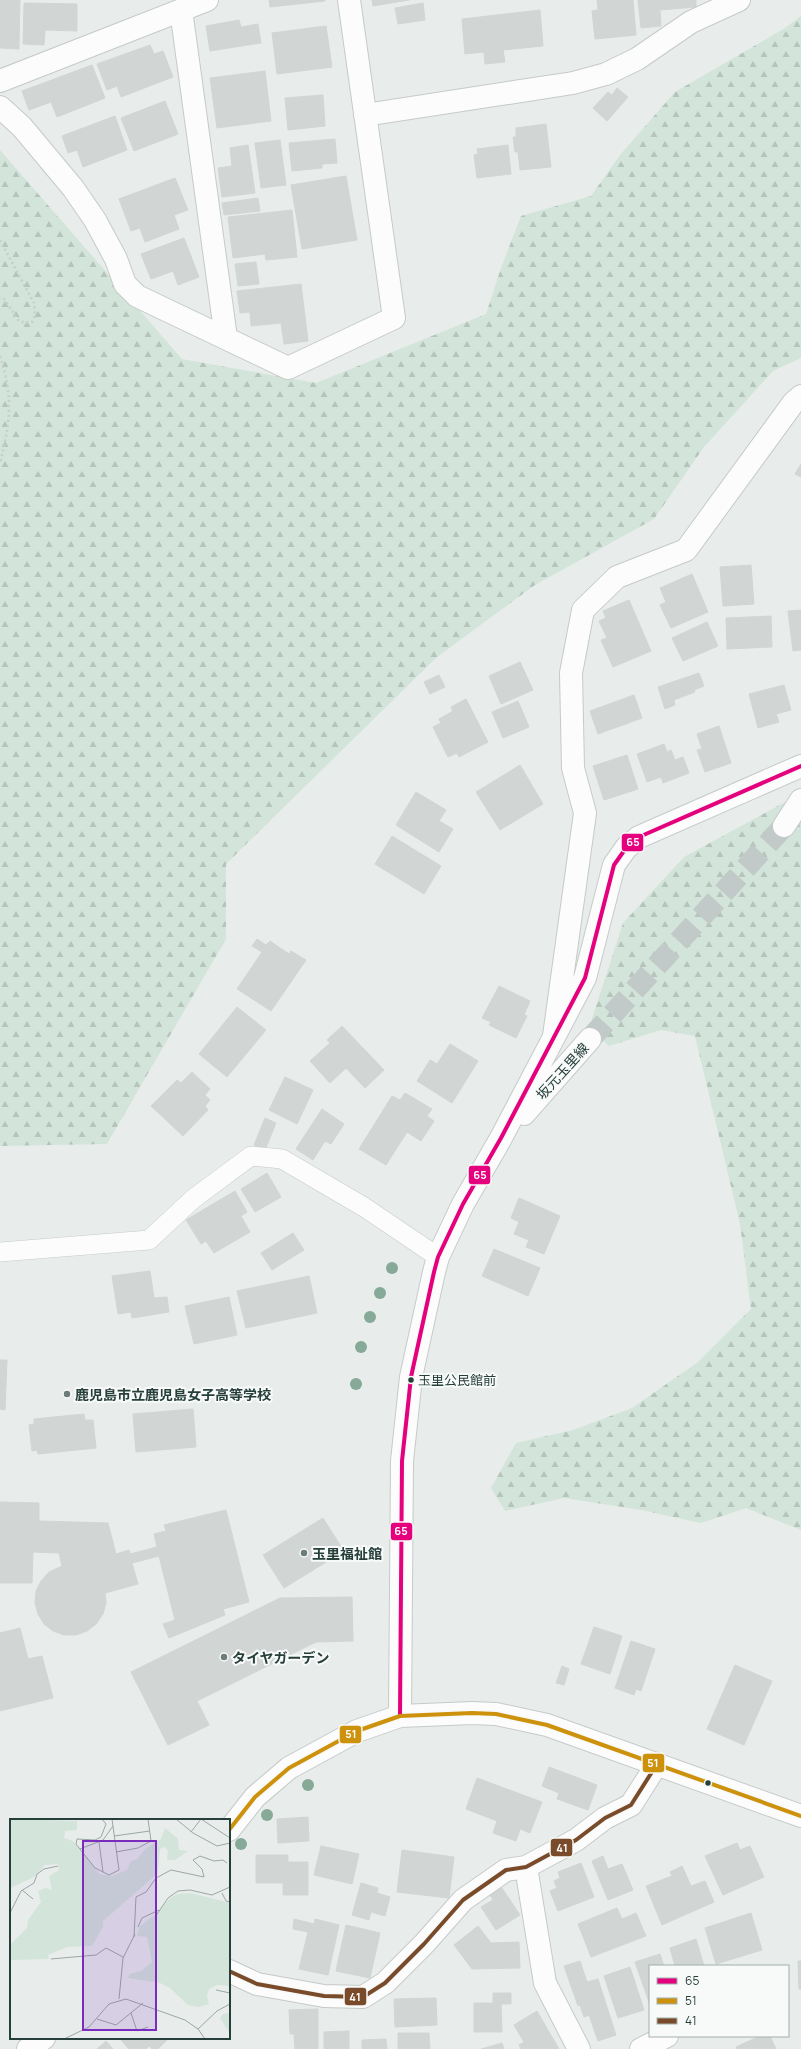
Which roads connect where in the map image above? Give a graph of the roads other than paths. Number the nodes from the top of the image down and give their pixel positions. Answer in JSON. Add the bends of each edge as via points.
{"nodes":[{"id":1,"x":207,"y":0,"type":"edge"},
{"id":2,"x":349,"y":0,"type":"edge"},
{"id":3,"x":739,"y":0,"type":"edge"},
{"id":4,"x":181,"y":10,"type":"junction"},
{"id":5,"x":0,"y":81,"type":"edge"},
{"id":6,"x":0,"y":108,"type":"edge"},
{"id":7,"x":365,"y":115,"type":"junction"},
{"id":8,"x":226,"y":338,"type":"junction"},
{"id":9,"x":801,"y":396,"type":"edge"},
{"id":10,"x":801,"y":766,"type":"edge"},
{"id":11,"x":801,"y":800,"type":"edge"},
{"id":12,"x":784,"y":826,"type":"tunnel mouth"},
{"id":13,"x":590,"y":1039,"type":"tunnel mouth"},
{"id":14,"x":553,"y":1040,"type":"junction"},
{"id":15,"x":502,"y":1138,"type":"junction"},
{"id":16,"x":0,"y":1252,"type":"edge"},
{"id":17,"x":438,"y":1257,"type":"junction"},
{"id":18,"x":400,"y":1716,"type":"junction"},
{"id":19,"x":657,"y":1764,"type":"junction"},
{"id":20,"x":801,"y":1816,"type":"edge"},
{"id":21,"x":230,"y":1829,"type":"edge"},
{"id":22,"x":526,"y":1867,"type":"junction"},
{"id":23,"x":230,"y":1971,"type":"edge"},
{"id":24,"x":665,"y":2037,"type":"edge"},
{"id":25,"x":43,"y":2039,"type":"edge"},
{"id":26,"x":28,"y":2049,"type":"edge"},
{"id":27,"x":579,"y":2049,"type":"edge"},
{"id":28,"x":640,"y":2049,"type":"edge"}],
"edges":[{"from":1,"to":4,"type":"street"},
{"from":2,"to":7,"type":"street"},
{"from":3,"to":7,"type":"street","via":[[691,22],[637,59],[606,74],[573,84]]},
{"from":4,"to":5,"type":"street"},
{"from":4,"to":8,"type":"street"},
{"from":6,"to":8,"type":"street","via":[[22,127],[73,188],[95,220],[116,259],[125,284],[137,296]]},
{"from":7,"to":8,"type":"street","via":[[394,318],[288,368]]},
{"from":9,"to":14,"type":"street","via":[[794,402],[686,550],[617,577],[583,610],[571,673],[573,768],[585,813]]},
{"from":10,"to":14,"type":"street","name":"坂元玉里線","via":[[639,837],[626,848],[614,865],[585,978]]},
{"from":11,"to":12,"type":"street"},
{"from":13,"to":15,"type":"street","name":"坂元玉里線"},
{"from":14,"to":15,"type":"street","name":"坂元玉里線"},
{"from":15,"to":17,"type":"street","name":"坂元玉里線","via":[[463,1204]]},
{"from":16,"to":17,"type":"lane","via":[[149,1240],[192,1199],[251,1156],[282,1159],[364,1207]]},
{"from":17,"to":18,"type":"street","name":"坂元玉里線","via":[[411,1377],[402,1461]]},
{"from":18,"to":19,"type":"street","via":[[496,1714],[547,1725]]},
{"from":18,"to":21,"type":"street","via":[[357,1731],[289,1768],[255,1797]]},
{"from":19,"to":20,"type":"street"},
{"from":19,"to":22,"type":"street","via":[[631,1805],[605,1818],[576,1840]]},
{"from":22,"to":23,"type":"street","via":[[506,1870],[463,1900],[385,1983],[363,1997],[324,1996],[257,1984]]},
{"from":22,"to":27,"type":"street","via":[[545,1983]]},
{"from":24,"to":28,"type":"street"},
{"from":25,"to":26,"type":"street"}]}
